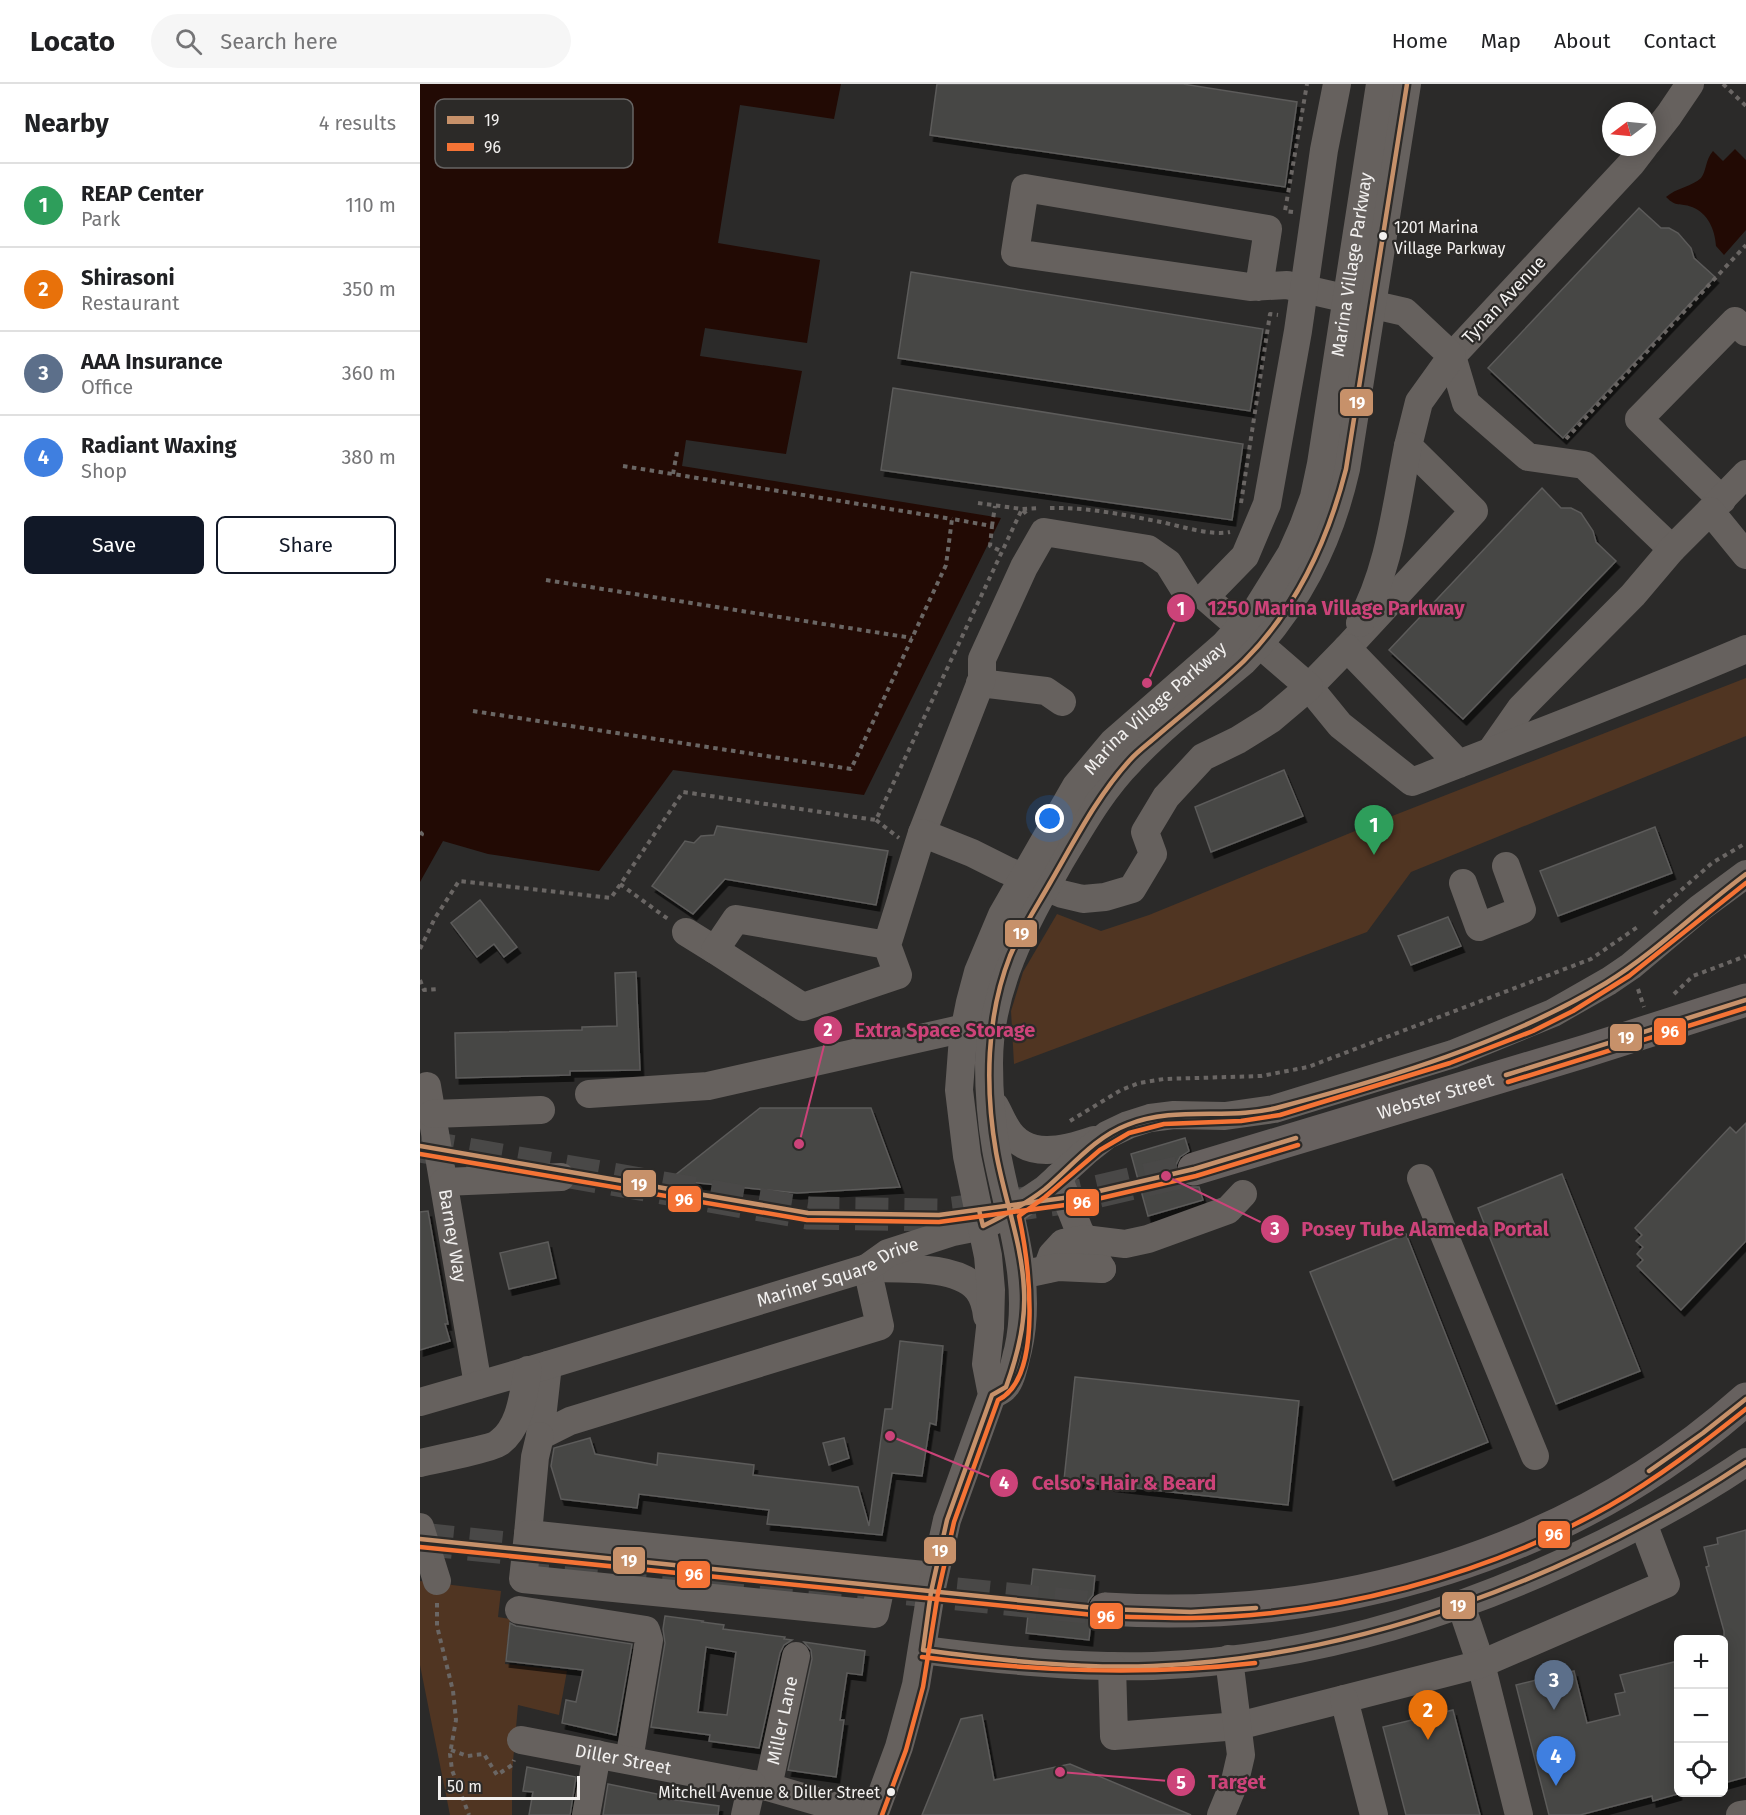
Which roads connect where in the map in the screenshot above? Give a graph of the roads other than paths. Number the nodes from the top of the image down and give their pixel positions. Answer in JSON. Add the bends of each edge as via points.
{"nodes":[{"id":1,"x":1337,"y":84,"type":"edge"},
{"id":2,"x":1380,"y":84,"type":"edge"},
{"id":3,"x":1407,"y":84,"type":"edge"},
{"id":4,"x":1690,"y":84,"type":"edge"},
{"id":5,"x":1656,"y":132,"type":"edge"},
{"id":6,"x":1637,"y":156,"type":"edge"},
{"id":7,"x":1259,"y":286,"type":"junction"},
{"id":8,"x":1304,"y":289,"type":"junction"},
{"id":9,"x":1360,"y":302,"type":"junction"},
{"id":10,"x":1746,"y":332,"type":"edge"},
{"id":11,"x":1452,"y":356,"type":"junction"},
{"id":12,"x":1408,"y":446,"type":"junction"},
{"id":13,"x":1746,"y":474,"type":"edge"},
{"id":14,"x":1716,"y":505,"type":"junction"},
{"id":15,"x":1672,"y":549,"type":"junction"},
{"id":16,"x":1746,"y":555,"type":"edge"},
{"id":17,"x":1186,"y":592,"type":"dead end"},
{"id":18,"x":1251,"y":635,"type":"junction"},
{"id":19,"x":1347,"y":648,"type":"junction"},
{"id":20,"x":1746,"y":649,"type":"edge"},
{"id":21,"x":980,"y":683,"type":"junction"},
{"id":22,"x":1309,"y":687,"type":"junction"},
{"id":23,"x":1062,"y":702,"type":"dead end"},
{"id":24,"x":1491,"y":751,"type":"junction"},
{"id":25,"x":1459,"y":764,"type":"junction"},
{"id":26,"x":922,"y":833,"type":"junction"},
{"id":27,"x":1506,"y":866,"type":"dead end"},
{"id":28,"x":1746,"y":873,"type":"edge"},
{"id":29,"x":1035,"y":882,"type":"junction"},
{"id":30,"x":1463,"y":884,"type":"dead end"},
{"id":31,"x":686,"y":932,"type":"road end"},
{"id":32,"x":887,"y":945,"type":"junction"},
{"id":33,"x":716,"y":950,"type":"junction"},
{"id":34,"x":1746,"y":1000,"type":"edge"},
{"id":35,"x":964,"y":1028,"type":"junction"},
{"id":36,"x":427,"y":1086,"type":"dead end"},
{"id":37,"x":589,"y":1094,"type":"dead end"},
{"id":38,"x":990,"y":1096,"type":"junction"},
{"id":39,"x":542,"y":1110,"type":"dead end"},
{"id":40,"x":432,"y":1114,"type":"junction"},
{"id":41,"x":1107,"y":1135,"type":"junction"},
{"id":42,"x":1194,"y":1169,"type":"tunnel mouth"},
{"id":43,"x":1058,"y":1177,"type":"junction"},
{"id":44,"x":561,"y":1178,"type":"dead end"},
{"id":45,"x":1421,"y":1178,"type":"dead end"},
{"id":46,"x":444,"y":1182,"type":"junction"},
{"id":47,"x":1243,"y":1194,"type":"dead end"},
{"id":48,"x":1011,"y":1212,"type":"junction"},
{"id":49,"x":982,"y":1226,"type":"junction"},
{"id":50,"x":1084,"y":1239,"type":"junction"},
{"id":51,"x":867,"y":1268,"type":"junction"},
{"id":52,"x":1035,"y":1273,"type":"junction"},
{"id":53,"x":990,"y":1328,"type":"junction"},
{"id":54,"x":538,"y":1368,"type":"junction"},
{"id":55,"x":478,"y":1385,"type":"junction"},
{"id":56,"x":992,"y":1395,"type":"junction"},
{"id":57,"x":1746,"y":1399,"type":"edge"},
{"id":58,"x":420,"y":1402,"type":"edge"},
{"id":59,"x":540,"y":1436,"type":"junction"},
{"id":60,"x":1535,"y":1456,"type":"dead end"},
{"id":61,"x":1746,"y":1462,"type":"edge"},
{"id":62,"x":420,"y":1463,"type":"edge"},
{"id":63,"x":1644,"y":1523,"type":"junction"},
{"id":64,"x":420,"y":1527,"type":"edge"},
{"id":65,"x":528,"y":1534,"type":"junction"},
{"id":66,"x":884,"y":1571,"type":"junction"},
{"id":67,"x":934,"y":1576,"type":"junction"},
{"id":68,"x":437,"y":1581,"type":"road end"},
{"id":69,"x":1461,"y":1605,"type":"junction"},
{"id":70,"x":1105,"y":1609,"type":"tunnel mouth"},
{"id":71,"x":519,"y":1610,"type":"dead end"},
{"id":72,"x":923,"y":1650,"type":"junction"},
{"id":73,"x":796,"y":1656,"type":"dead end"},
{"id":74,"x":1229,"y":1659,"type":"junction"},
{"id":75,"x":1481,"y":1664,"type":"junction"},
{"id":76,"x":1112,"y":1666,"type":"junction"},
{"id":77,"x":1344,"y":1699,"type":"junction"},
{"id":78,"x":1238,"y":1726,"type":"junction"},
{"id":79,"x":520,"y":1740,"type":"dead end"},
{"id":80,"x":597,"y":1754,"type":"junction"},
{"id":81,"x":629,"y":1760,"type":"junction"},
{"id":82,"x":760,"y":1785,"type":"junction"},
{"id":83,"x":1746,"y":1814,"type":"edge"},
{"id":84,"x":586,"y":1815,"type":"edge"},
{"id":85,"x":745,"y":1815,"type":"edge"},
{"id":86,"x":864,"y":1815,"type":"edge"},
{"id":87,"x":874,"y":1815,"type":"edge"},
{"id":88,"x":1221,"y":1815,"type":"edge"},
{"id":89,"x":1374,"y":1815,"type":"edge"},
{"id":90,"x":1519,"y":1815,"type":"edge"},
{"id":91,"x":1740,"y":1815,"type":"edge"}],
"edges":[{"from":1,"to":8,"type":"street"},
{"from":2,"to":9,"type":"street","name":"Marina Village Parkway"},
{"from":3,"to":9,"type":"street","name":"Marina Village Parkway"},
{"from":4,"to":5,"type":"street"},
{"from":6,"to":11,"type":"street","name":"Tynan Avenue"},
{"from":7,"to":7,"type":"street","via":[[1268,229],[1025,188],[1015,253]]},
{"from":7,"to":8,"type":"street"},
{"from":8,"to":9,"type":"street"},
{"from":8,"to":18,"type":"street","via":[[1267,504],[1245,556],[1205,597]]},
{"from":9,"to":11,"type":"street","via":[[1405,312]]},
{"from":9,"to":18,"type":"street","name":"Marina Village Parkway","via":[[1346,469],[1338,504],[1314,566],[1297,594]]},
{"from":10,"to":14,"type":"street","via":[[1735,321],[1639,420]]},
{"from":11,"to":12,"type":"street","via":[[1419,402]]},
{"from":11,"to":15,"type":"street","name":"Tynan Avenue","via":[[1466,403],[1528,457],[1584,465]]},
{"from":12,"to":19,"type":"street","via":[[1387,557],[1367,611]]},
{"from":12,"to":19,"type":"street","via":[[1474,511]]},
{"from":13,"to":14,"type":"street"},
{"from":14,"to":15,"type":"street"},
{"from":14,"to":16,"type":"street"},
{"from":15,"to":24,"type":"street","via":[[1633,595],[1521,708]]},
{"from":17,"to":21,"type":"street","via":[[1168,563],[1148,549],[1044,532],[982,659]]},
{"from":18,"to":22,"type":"street"},
{"from":18,"to":29,"type":"street","name":"Marina Village Parkway","via":[[1224,645],[1133,723],[1093,764],[1060,811]]},
{"from":19,"to":22,"type":"street"},
{"from":19,"to":25,"type":"street"},
{"from":20,"to":24,"type":"street"},
{"from":21,"to":23,"type":"street","via":[[1046,691]]},
{"from":21,"to":26,"type":"street"},
{"from":22,"to":25,"type":"street","via":[[1340,725],[1412,782]]},
{"from":22,"to":29,"type":"street","via":[[1270,720],[1203,757],[1166,797],[1145,832],[1153,854],[1132,889],[1083,899]]},
{"from":24,"to":25,"type":"street"},
{"from":26,"to":29,"type":"street"},
{"from":26,"to":32,"type":"street"},
{"from":27,"to":30,"type":"street","via":[[1522,910],[1479,927]]},
{"from":28,"to":41,"type":"street","name":"Mariner Square Drive","via":[[1631,966],[1553,1013],[1453,1054],[1274,1109],[1233,1115],[1150,1118]]},
{"from":29,"to":35,"type":"street","name":"Marina Village Parkway","via":[[1002,915],[986,952]]},
{"from":29,"to":38,"type":"street","name":"Marina Village Parkway","via":[[995,1003]]},
{"from":31,"to":33,"type":"street"},
{"from":32,"to":33,"type":"street","via":[[736,919]]},
{"from":32,"to":33,"type":"street","via":[[898,975],[803,1007]]},
{"from":34,"to":42,"type":"main road","name":"Webster Street"},
{"from":35,"to":37,"type":"street","via":[[708,1086]]},
{"from":35,"to":49,"type":"street","name":"Marina Village Parkway","via":[[959,1090],[962,1124]]},
{"from":36,"to":40,"type":"street","name":"Barney Way"},
{"from":38,"to":41,"type":"street","via":[[1006,1129],[1027,1147],[1054,1151]]},
{"from":38,"to":48,"type":"street","name":"Marina Village Parkway","via":[[996,1151]]},
{"from":39,"to":40,"type":"street"},
{"from":40,"to":46,"type":"street","name":"Barney Way"},
{"from":41,"to":43,"type":"street","name":"Mariner Square Drive"},
{"from":43,"to":48,"type":"street","name":"Mariner Square Drive"},
{"from":43,"to":50,"type":"street"},
{"from":44,"to":46,"type":"street"},
{"from":45,"to":60,"type":"street"},
{"from":46,"to":55,"type":"street","name":"Barney Way"},
{"from":47,"to":50,"type":"street","via":[[1228,1210],[1148,1239],[1125,1244]]},
{"from":48,"to":49,"type":"street","name":"Mariner Square Drive"},
{"from":48,"to":52,"type":"street","name":"Marina Village Parkway"},
{"from":49,"to":51,"type":"street","name":"Mariner Square Drive","via":[[888,1253]]},
{"from":49,"to":53,"type":"street","name":"Marina Village Parkway","via":[[991,1290]]},
{"from":50,"to":52,"type":"street","via":[[1063,1243]]},
{"from":51,"to":53,"type":"street","via":[[936,1271],[965,1279],[978,1290]]},
{"from":51,"to":54,"type":"street","name":"Mariner Square Drive"},
{"from":51,"to":59,"type":"street","via":[[880,1326],[570,1420]]},
{"from":52,"to":56,"type":"street","name":"Marina Village Parkway","via":[[1006,1387]]},
{"from":53,"to":56,"type":"street","name":"Marina Village Parkway","via":[[986,1364]]},
{"from":54,"to":55,"type":"street","name":"Mariner Square Drive"},
{"from":54,"to":59,"type":"street"},
{"from":54,"to":62,"type":"street","via":[[515,1423],[500,1443]]},
{"from":55,"to":58,"type":"street","name":"Mariner Square Drive"},
{"from":56,"to":67,"type":"street","via":[[951,1509]]},
{"from":57,"to":70,"type":"main road","via":[[1669,1458],[1604,1499],[1524,1539],[1441,1570],[1362,1592],[1277,1606],[1191,1612]]},
{"from":59,"to":65,"type":"street"},
{"from":61,"to":63,"type":"street"},
{"from":63,"to":69,"type":"street","via":[[1539,1574]]},
{"from":63,"to":75,"type":"street","via":[[1666,1584]]},
{"from":64,"to":68,"type":"street"},
{"from":65,"to":66,"type":"street"},
{"from":65,"to":66,"type":"street","via":[[523,1579],[875,1614]]},
{"from":66,"to":67,"type":"street"},
{"from":67,"to":72,"type":"street"},
{"from":69,"to":74,"type":"street","via":[[1352,1638]]},
{"from":69,"to":75,"type":"street"},
{"from":71,"to":81,"type":"street","via":[[646,1630],[649,1640]]},
{"from":72,"to":76,"type":"street","via":[[1010,1661]]},
{"from":72,"to":87,"type":"street","via":[[905,1725]]},
{"from":73,"to":82,"type":"street","name":"Miller Lane"},
{"from":74,"to":76,"type":"street"},
{"from":74,"to":78,"type":"street"},
{"from":75,"to":77,"type":"street"},
{"from":75,"to":90,"type":"street"},
{"from":76,"to":78,"type":"street","via":[[1114,1736]]},
{"from":77,"to":78,"type":"street"},
{"from":77,"to":89,"type":"street"},
{"from":78,"to":88,"type":"street","via":[[1239,1768]]},
{"from":79,"to":80,"type":"street","name":"Diller Street"},
{"from":80,"to":81,"type":"street","name":"Diller Street"},
{"from":80,"to":84,"type":"street"},
{"from":81,"to":82,"type":"street","name":"Diller Street"},
{"from":82,"to":85,"type":"street","name":"Miller Lane"},
{"from":82,"to":86,"type":"street","name":"Diller Street"},
{"from":83,"to":91,"type":"street"}]}
